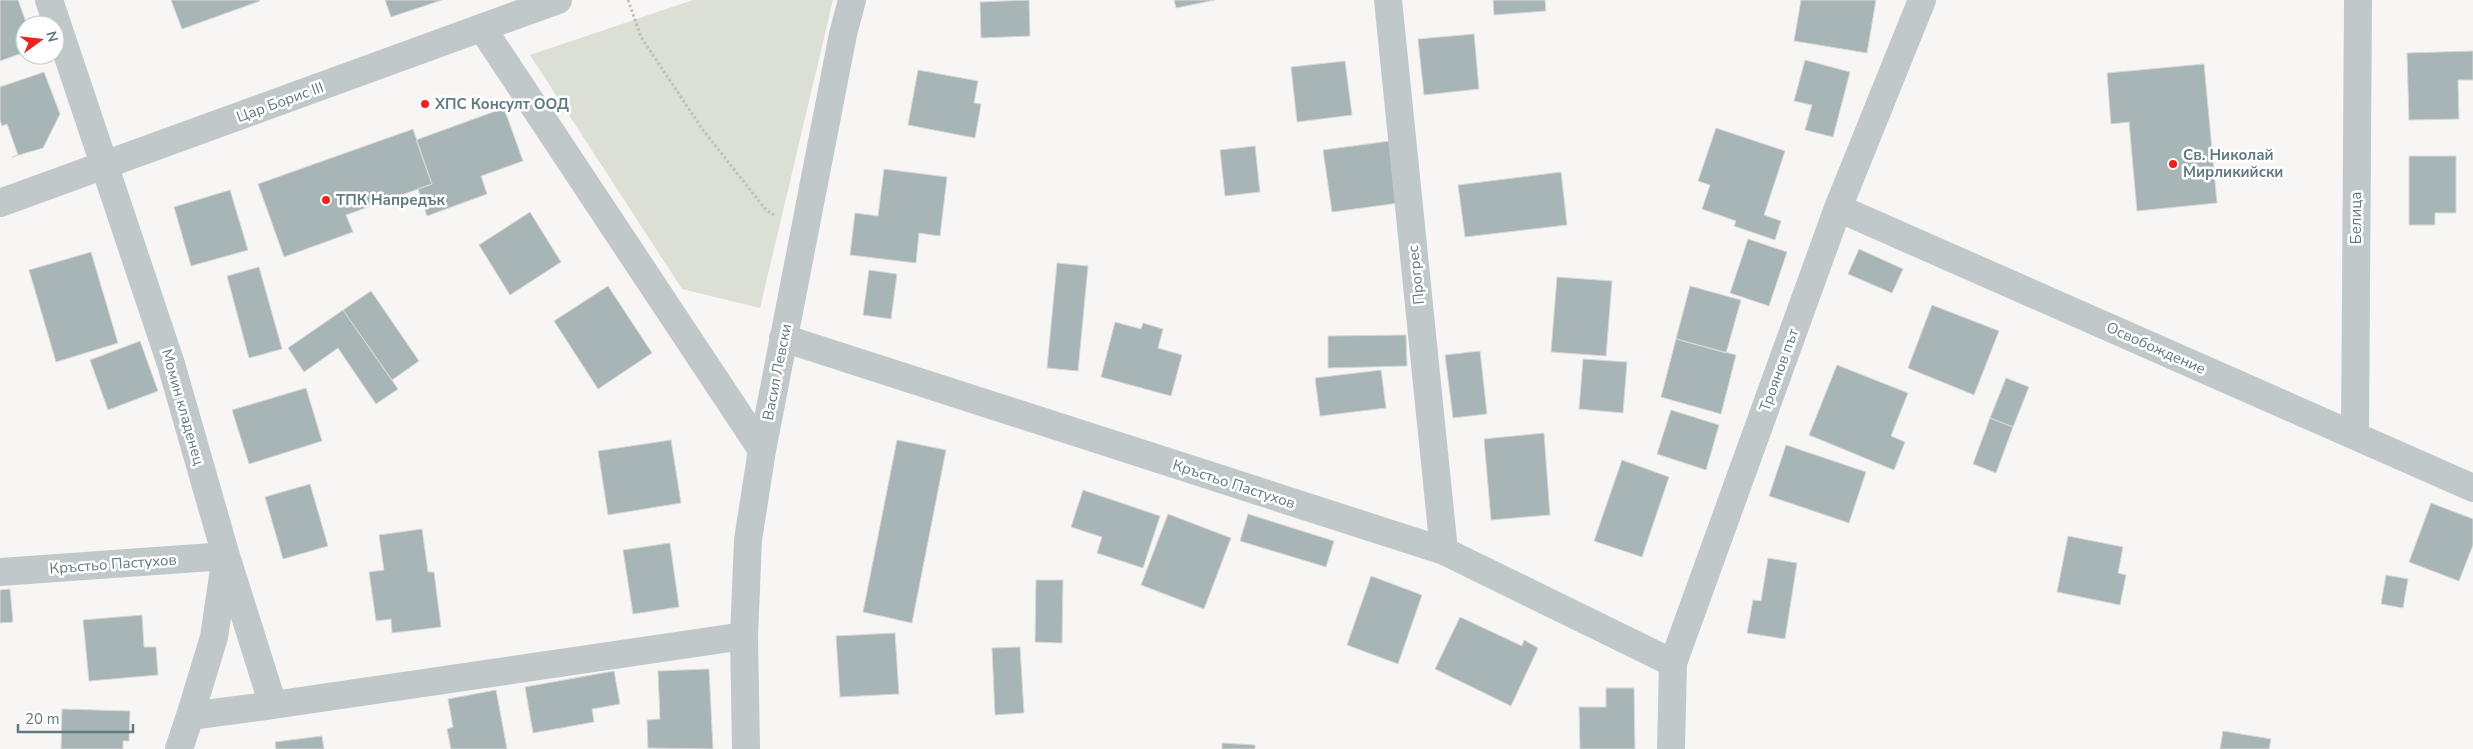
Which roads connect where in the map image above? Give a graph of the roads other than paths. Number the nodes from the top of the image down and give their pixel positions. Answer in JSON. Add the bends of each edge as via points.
{"nodes":[{"id":1,"x":49,"y":0,"type":"edge"},
{"id":2,"x":558,"y":0,"type":"edge"},
{"id":3,"x":852,"y":0,"type":"edge"},
{"id":4,"x":1388,"y":0,"type":"edge"},
{"id":5,"x":1922,"y":0,"type":"edge"},
{"id":6,"x":2358,"y":0,"type":"edge"},
{"id":7,"x":482,"y":28,"type":"junction"},
{"id":8,"x":106,"y":166,"type":"junction"},
{"id":9,"x":0,"y":203,"type":"edge"},
{"id":10,"x":1838,"y":208,"type":"junction"},
{"id":11,"x":783,"y":338,"type":"junction"},
{"id":12,"x":2355,"y":436,"type":"junction"},
{"id":13,"x":762,"y":450,"type":"junction"},
{"id":14,"x":2473,"y":488,"type":"edge"},
{"id":15,"x":1444,"y":551,"type":"junction"},
{"id":16,"x":226,"y":556,"type":"junction"},
{"id":17,"x":0,"y":572,"type":"edge"},
{"id":18,"x":744,"y":636,"type":"junction"},
{"id":19,"x":1672,"y":663,"type":"junction"},
{"id":20,"x":273,"y":705,"type":"junction"},
{"id":21,"x":190,"y":716,"type":"junction"},
{"id":22,"x":179,"y":749,"type":"edge"},
{"id":23,"x":746,"y":749,"type":"edge"},
{"id":24,"x":1671,"y":749,"type":"edge"}],
"edges":[{"from":1,"to":8,"type":"street","name":"Момин кладенец"},
{"from":2,"to":7,"type":"street","name":"Цар Борис III"},
{"from":3,"to":11,"type":"street","name":"Васил Левски"},
{"from":4,"to":15,"type":"street","name":"Прогрес"},
{"from":5,"to":10,"type":"street","name":"Троянов път"},
{"from":6,"to":12,"type":"street","name":"Белица"},
{"from":7,"to":8,"type":"street","name":"Цар Борис III"},
{"from":7,"to":13,"type":"street"},
{"from":8,"to":9,"type":"street","name":"Цар Борис III"},
{"from":8,"to":16,"type":"street","name":"Момин кладенец","via":[[171,364]]},
{"from":10,"to":12,"type":"street","name":"Освобождение"},
{"from":10,"to":19,"type":"street","name":"Троянов път"},
{"from":11,"to":13,"type":"street","name":"Васил Левски"},
{"from":11,"to":15,"type":"street","name":"Кръстьо Пастухов"},
{"from":12,"to":14,"type":"street","name":"Освобождение"},
{"from":13,"to":18,"type":"street","name":"Васил Левски","via":[[748,540]]},
{"from":15,"to":19,"type":"street","name":"Кръстьо Пастухов"},
{"from":16,"to":17,"type":"street","name":"Кръстьо Пастухов"},
{"from":16,"to":20,"type":"street","name":"Момин кладенец"},
{"from":16,"to":21,"type":"street","via":[[214,637]]},
{"from":18,"to":20,"type":"street"},
{"from":18,"to":23,"type":"street","name":"Васил Левски"},
{"from":19,"to":24,"type":"street","name":"Троянов път"},
{"from":20,"to":21,"type":"street"},
{"from":21,"to":22,"type":"street"}]}
